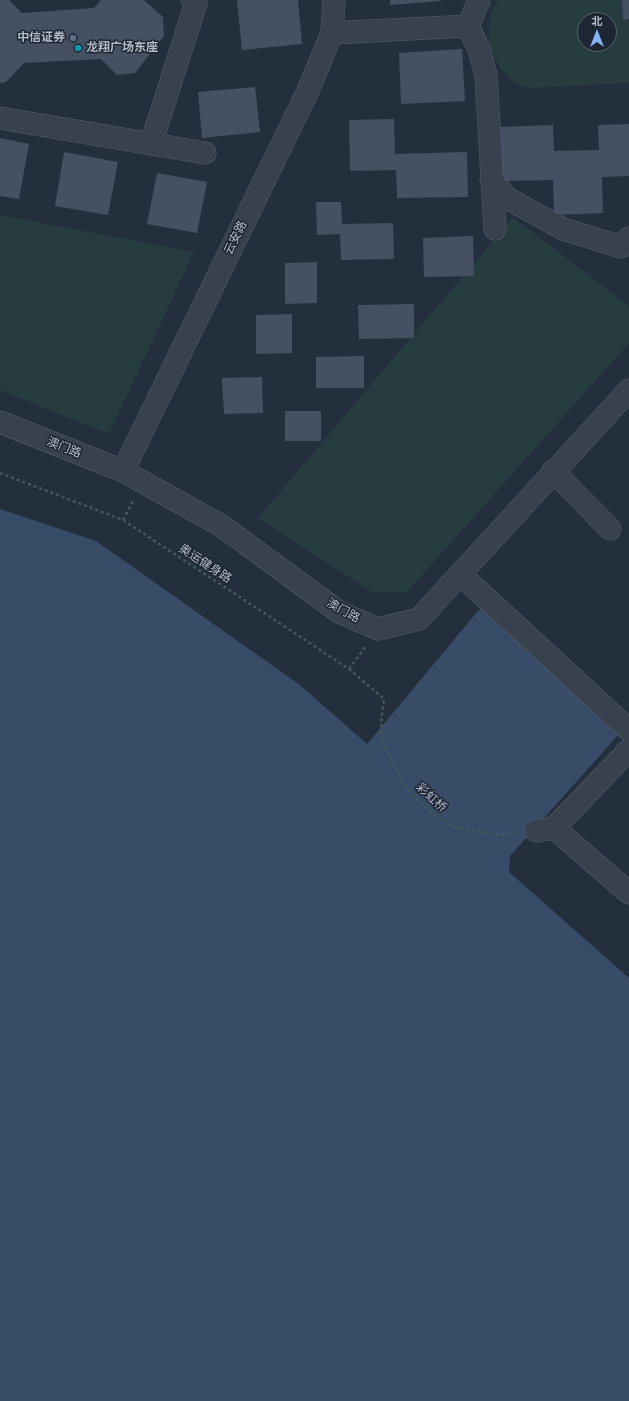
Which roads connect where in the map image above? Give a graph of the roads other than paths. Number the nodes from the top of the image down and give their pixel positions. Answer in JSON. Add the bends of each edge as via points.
{"nodes":[{"id":1,"x":192,"y":0,"type":"edge"},
{"id":2,"x":334,"y":0,"type":"edge"},
{"id":3,"x":479,"y":0,"type":"edge"},
{"id":4,"x":468,"y":26,"type":"junction"},
{"id":5,"x":332,"y":33,"type":"junction"},
{"id":6,"x":0,"y":118,"type":"edge"},
{"id":7,"x":151,"y":144,"type":"junction"},
{"id":8,"x":205,"y":153,"type":"dead end"},
{"id":9,"x":491,"y":180,"type":"junction"},
{"id":10,"x":495,"y":229,"type":"dead end"},
{"id":11,"x":629,"y":238,"type":"edge"},
{"id":12,"x":629,"y":390,"type":"edge"},
{"id":13,"x":0,"y":422,"type":"edge"},
{"id":14,"x":123,"y":471,"type":"junction"},
{"id":15,"x":553,"y":471,"type":"junction"},
{"id":16,"x":610,"y":529,"type":"dead end"},
{"id":17,"x":460,"y":574,"type":"junction"},
{"id":18,"x":629,"y":730,"type":"edge"},
{"id":19,"x":624,"y":756,"type":"edge"},
{"id":20,"x":629,"y":893,"type":"edge"}],
"edges":[{"from":1,"to":7,"type":"street","via":[[196,3]]},
{"from":2,"to":5,"type":"street","name":"云安路"},
{"from":3,"to":4,"type":"street"},
{"from":4,"to":5,"type":"street"},
{"from":4,"to":9,"type":"street","via":[[479,49],[486,75]]},
{"from":5,"to":14,"type":"street","name":"云安路","via":[[307,93]]},
{"from":6,"to":7,"type":"street"},
{"from":7,"to":8,"type":"street"},
{"from":9,"to":10,"type":"street"},
{"from":9,"to":11,"type":"street","via":[[507,198],[563,229],[621,247]]},
{"from":12,"to":15,"type":"street"},
{"from":13,"to":14,"type":"street","name":"澳门路"},
{"from":14,"to":17,"type":"street","name":"澳门路","via":[[222,526],[339,612],[378,629],[419,619]]},
{"from":15,"to":16,"type":"street"},
{"from":15,"to":17,"type":"street"},
{"from":17,"to":18,"type":"street"},
{"from":19,"to":20,"type":"street","via":[[545,830]]}]}
